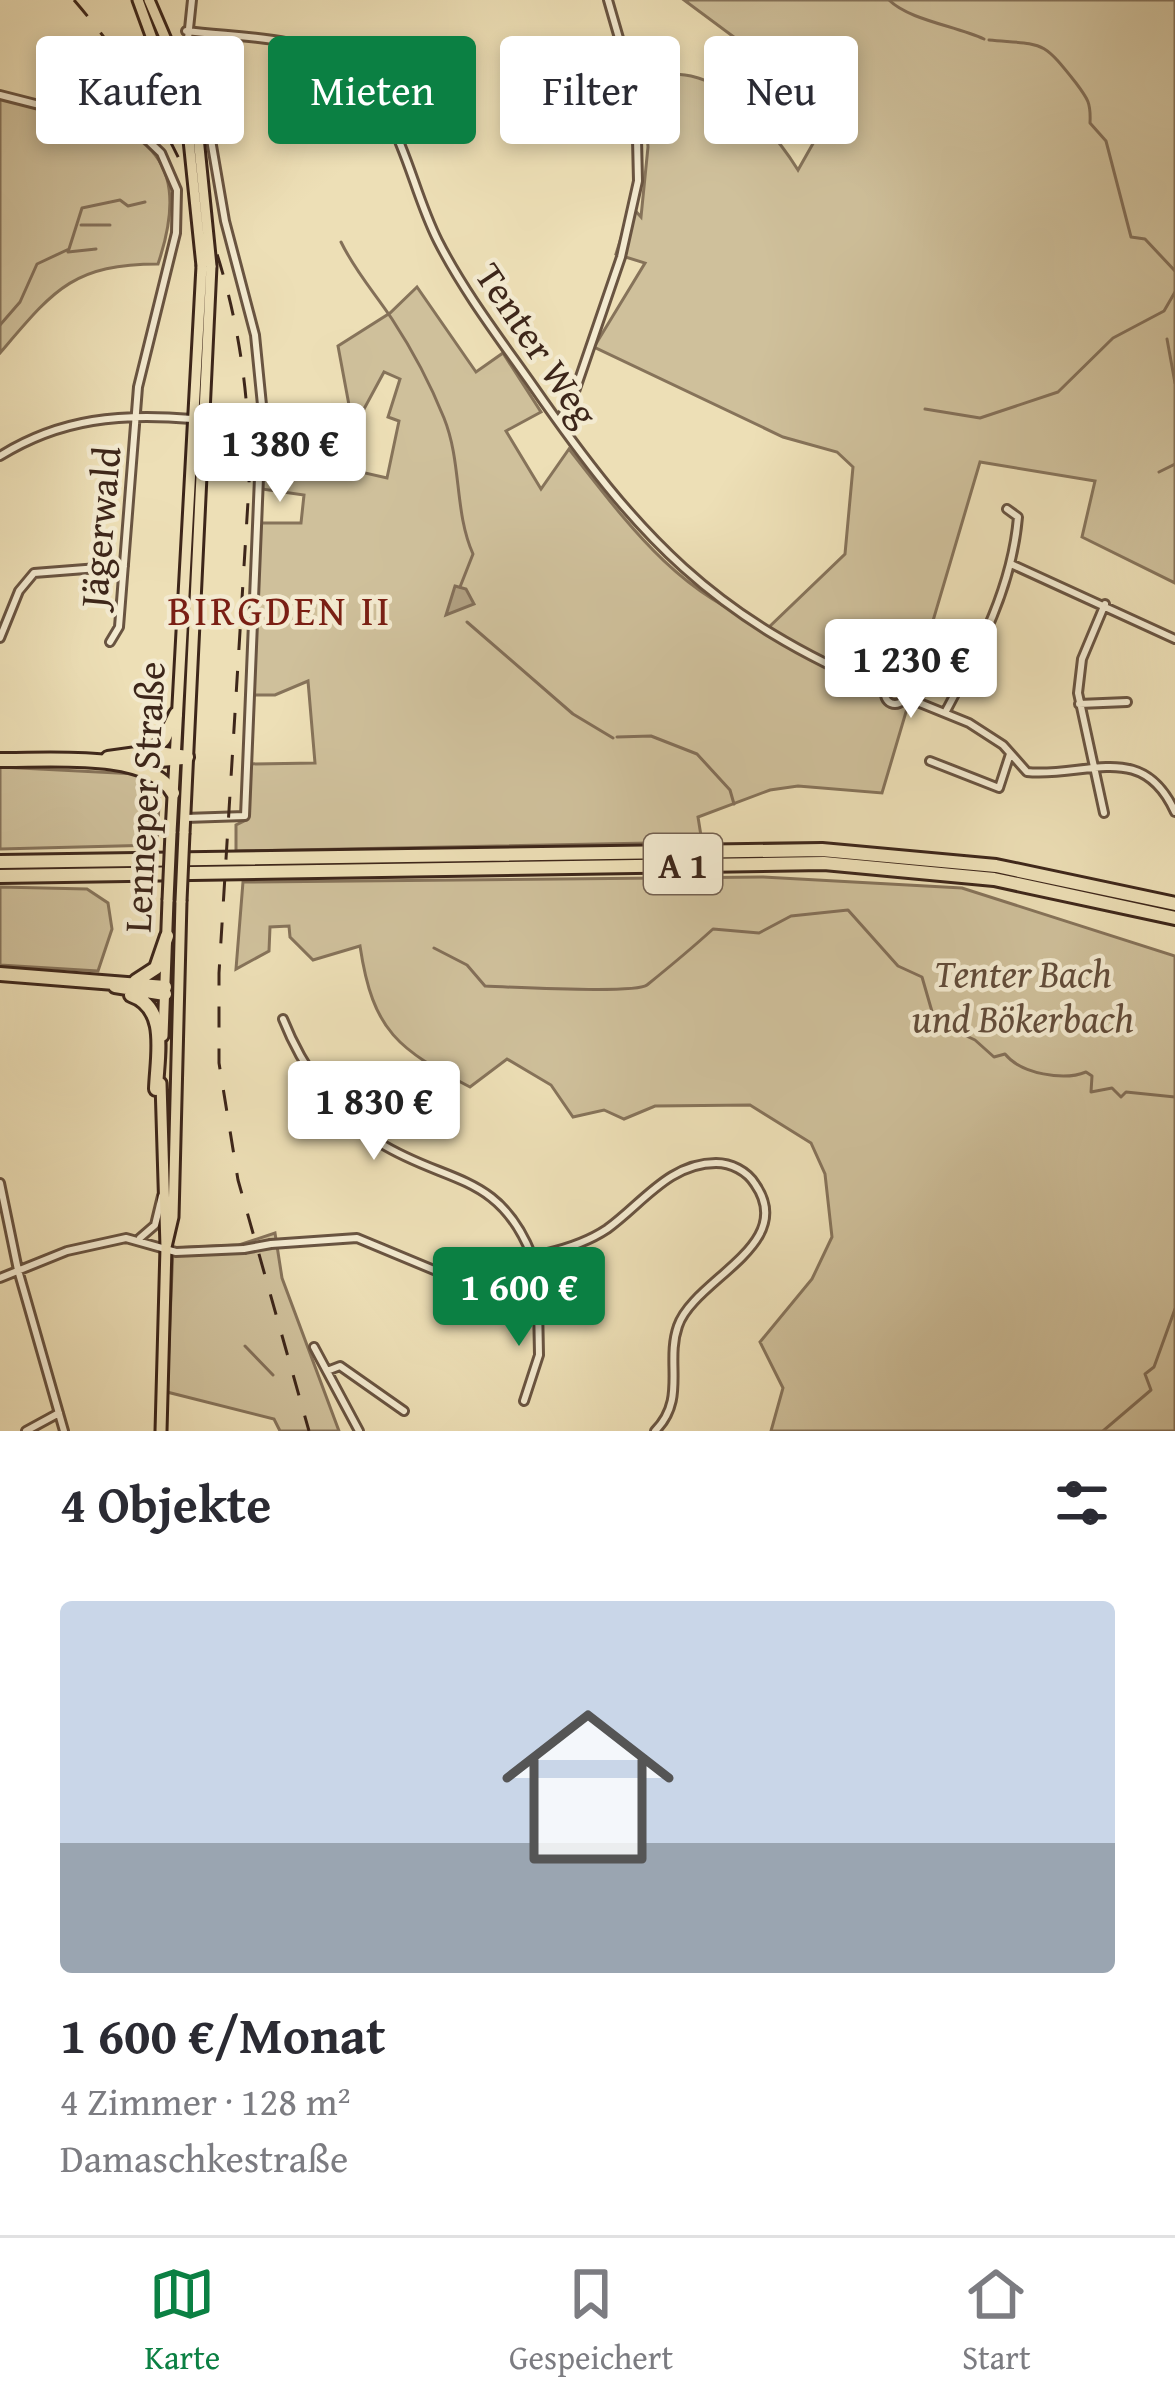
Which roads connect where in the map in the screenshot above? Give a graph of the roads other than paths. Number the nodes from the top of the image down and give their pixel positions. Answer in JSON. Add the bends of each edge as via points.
{"nodes":[{"id":1,"x":138,"y":0,"type":"edge"},
{"id":2,"x":149,"y":0,"type":"edge"},
{"id":3,"x":192,"y":0,"type":"edge"},
{"id":4,"x":608,"y":0,"type":"edge"},
{"id":5,"x":186,"y":32,"type":"junction"},
{"id":6,"x":152,"y":36,"type":"edge"},
{"id":7,"x":164,"y":36,"type":"edge"},
{"id":8,"x":0,"y":94,"type":"edge"},
{"id":9,"x":194,"y":144,"type":"edge"},
{"id":10,"x":135,"y":415,"type":"junction"},
{"id":11,"x":198,"y":419,"type":"junction"},
{"id":12,"x":558,"y":421,"type":"junction"},
{"id":13,"x":0,"y":457,"type":"edge"},
{"id":14,"x":1007,"y":509,"type":"dead end"},
{"id":15,"x":1011,"y":564,"type":"junction"},
{"id":16,"x":124,"y":566,"type":"junction"},
{"id":17,"x":1105,"y":604,"type":"junction"},
{"id":18,"x":0,"y":638,"type":"edge"},
{"id":19,"x":1175,"y":639,"type":"edge"},
{"id":20,"x":110,"y":642,"type":"dead end"},
{"id":21,"x":885,"y":690,"type":"junction"},
{"id":22,"x":905,"y":697,"type":"junction"},
{"id":23,"x":1127,"y":702,"type":"dead end"},
{"id":24,"x":1079,"y":704,"type":"junction"},
{"id":25,"x":946,"y":711,"type":"junction"},
{"id":26,"x":176,"y":714,"type":"junction"},
{"id":27,"x":151,"y":752,"type":"junction"},
{"id":28,"x":1010,"y":754,"type":"junction"},
{"id":29,"x":178,"y":757,"type":"junction"},
{"id":30,"x":0,"y":760,"type":"edge"},
{"id":31,"x":101,"y":761,"type":"junction"},
{"id":32,"x":930,"y":761,"type":"dead end"},
{"id":33,"x":119,"y":765,"type":"junction"},
{"id":34,"x":1095,"y":767,"type":"junction"},
{"id":35,"x":172,"y":793,"type":"junction"},
{"id":36,"x":1175,"y":812,"type":"edge"},
{"id":37,"x":1104,"y":813,"type":"dead end"},
{"id":38,"x":185,"y":818,"type":"junction"},
{"id":39,"x":2,"y":861,"type":"edge"},
{"id":40,"x":0,"y":880,"type":"edge"},
{"id":41,"x":1175,"y":904,"type":"edge"},
{"id":42,"x":1175,"y":918,"type":"edge"},
{"id":43,"x":167,"y":936,"type":"junction"},
{"id":44,"x":0,"y":976,"type":"edge"},
{"id":45,"x":135,"y":981,"type":"junction"},
{"id":46,"x":112,"y":986,"type":"junction"},
{"id":47,"x":169,"y":991,"type":"junction"},
{"id":48,"x":283,"y":1019,"type":"dead end"},
{"id":49,"x":158,"y":1094,"type":"junction"},
{"id":50,"x":0,"y":1183,"type":"edge"},
{"id":51,"x":162,"y":1196,"type":"junction"},
{"id":52,"x":140,"y":1238,"type":"junction"},
{"id":53,"x":166,"y":1247,"type":"junction"},
{"id":54,"x":548,"y":1253,"type":"junction"},
{"id":55,"x":532,"y":1256,"type":"junction"},
{"id":56,"x":18,"y":1270,"type":"junction"},
{"id":57,"x":0,"y":1278,"type":"edge"},
{"id":58,"x":534,"y":1281,"type":"junction"},
{"id":59,"x":538,"y":1304,"type":"junction"},
{"id":60,"x":314,"y":1346,"type":"dead end"},
{"id":61,"x":327,"y":1371,"type":"junction"},
{"id":62,"x":524,"y":1401,"type":"dead end"},
{"id":63,"x":404,"y":1412,"type":"dead end"},
{"id":64,"x":58,"y":1413,"type":"junction"},
{"id":65,"x":26,"y":1431,"type":"edge"},
{"id":66,"x":64,"y":1431,"type":"edge"},
{"id":67,"x":161,"y":1431,"type":"edge"},
{"id":68,"x":359,"y":1431,"type":"edge"},
{"id":69,"x":655,"y":1431,"type":"edge"}],
"edges":[{"from":1,"to":6,"type":"main road","name":"Lenneper Straße"},
{"from":2,"to":7,"type":"main road","name":"Lenneper Straße"},
{"from":3,"to":5,"type":"street"},
{"from":4,"to":12,"type":"street","via":[[639,116],[635,205],[571,403]]},
{"from":5,"to":12,"type":"street","name":"Tenter Weg","via":[[306,47],[336,60],[372,92],[448,261]]},
{"from":5,"to":38,"type":"street","via":[[255,335],[262,405],[245,813],[241,820]]},
{"from":8,"to":10,"type":"street","name":"Jägerwald","via":[[129,126],[154,144],[174,178],[176,233],[148,328]]},
{"from":9,"to":11,"type":"main road","name":"Lenneper Straße","bridge":true,"via":[[207,266]]},
{"from":10,"to":11,"type":"street","name":"Jägerwald"},
{"from":10,"to":13,"type":"street","via":[[52,430]]},
{"from":10,"to":16,"type":"street","name":"Jägerwald"},
{"from":11,"to":26,"type":"main road","name":"Lenneper Straße"},
{"from":11,"to":29,"type":"main road","name":"Lenneper Straße"},
{"from":12,"to":21,"type":"street","name":"Tenter Weg","via":[[618,503],[691,578],[788,646]]},
{"from":14,"to":15,"type":"street","via":[[1018,517]]},
{"from":15,"to":17,"type":"street"},
{"from":15,"to":25,"type":"street"},
{"from":16,"to":18,"type":"street","via":[[34,572]]},
{"from":16,"to":20,"type":"street","name":"Jägerwald"},
{"from":17,"to":19,"type":"street"},
{"from":17,"to":24,"type":"street","via":[[1081,665]]},
{"from":21,"to":22,"type":"street","via":[[897,684]]},
{"from":21,"to":22,"type":"street","via":[[893,704]]},
{"from":22,"to":25,"type":"street"},
{"from":23,"to":24,"type":"street"},
{"from":24,"to":34,"type":"street"},
{"from":25,"to":28,"type":"street"},
{"from":26,"to":27,"type":"highway"},
{"from":26,"to":29,"type":"main road","name":"Lenneper Straße"},
{"from":27,"to":29,"type":"highway"},
{"from":27,"to":31,"type":"highway"},
{"from":28,"to":32,"type":"street","via":[[998,788]]},
{"from":28,"to":34,"type":"street","via":[[1029,773]]},
{"from":29,"to":33,"type":"highway"},
{"from":29,"to":35,"type":"main road","name":"Lenneper Straße"},
{"from":29,"to":38,"type":"main road","name":"Lenneper Straße"},
{"from":30,"to":31,"type":"highway"},
{"from":31,"to":33,"type":"highway"},
{"from":33,"to":35,"type":"highway","via":[[155,775]]},
{"from":34,"to":36,"type":"street","via":[[1143,774]]},
{"from":34,"to":37,"type":"street"},
{"from":35,"to":43,"type":"main road","name":"Lenneper Straße","bridge":true},
{"from":38,"to":47,"type":"main road","name":"Lenneper Straße","bridge":true},
{"from":39,"to":41,"type":"highway","number":"A 1","via":[[822,850],[996,866]]},
{"from":40,"to":42,"type":"highway","number":"A 1","via":[[824,863],[994,879]]},
{"from":43,"to":45,"type":"highway","via":[[157,968]]},
{"from":43,"to":47,"type":"main road","name":"Lenneper Straße"},
{"from":44,"to":45,"type":"highway"},
{"from":44,"to":46,"type":"highway"},
{"from":45,"to":47,"type":"highway"},
{"from":46,"to":47,"type":"highway"},
{"from":46,"to":49,"type":"highway","via":[[154,1012]]},
{"from":47,"to":49,"type":"main road","name":"Lenneper Straße"},
{"from":47,"to":53,"type":"main road","name":"Lenneper Straße","via":[[173,1217]]},
{"from":48,"to":55,"type":"street","via":[[344,1114],[396,1151],[487,1191],[517,1223]]},
{"from":49,"to":51,"type":"main road","name":"Lenneper Straße"},
{"from":50,"to":56,"type":"street"},
{"from":51,"to":52,"type":"street","via":[[155,1225]]},
{"from":51,"to":53,"type":"main road","name":"Lenneper Straße"},
{"from":52,"to":53,"type":"street"},
{"from":52,"to":56,"type":"street"},
{"from":53,"to":58,"type":"street","bridge":true,"via":[[355,1238],[462,1281]]},
{"from":53,"to":67,"type":"main road","name":"Lenneper Straße"},
{"from":54,"to":55,"type":"street"},
{"from":54,"to":59,"type":"street","via":[[547,1301]]},
{"from":54,"to":69,"type":"street","via":[[593,1237],[663,1181],[699,1166],[729,1165],[758,1187],[759,1236],[680,1319],[673,1403]]},
{"from":55,"to":58,"type":"street"},
{"from":56,"to":57,"type":"street"},
{"from":56,"to":64,"type":"street"},
{"from":58,"to":59,"type":"street"},
{"from":59,"to":62,"type":"street","via":[[539,1355]]},
{"from":60,"to":61,"type":"street"},
{"from":61,"to":63,"type":"street","via":[[340,1366]]},
{"from":61,"to":68,"type":"street"},
{"from":64,"to":65,"type":"street"},
{"from":64,"to":66,"type":"street"}]}
